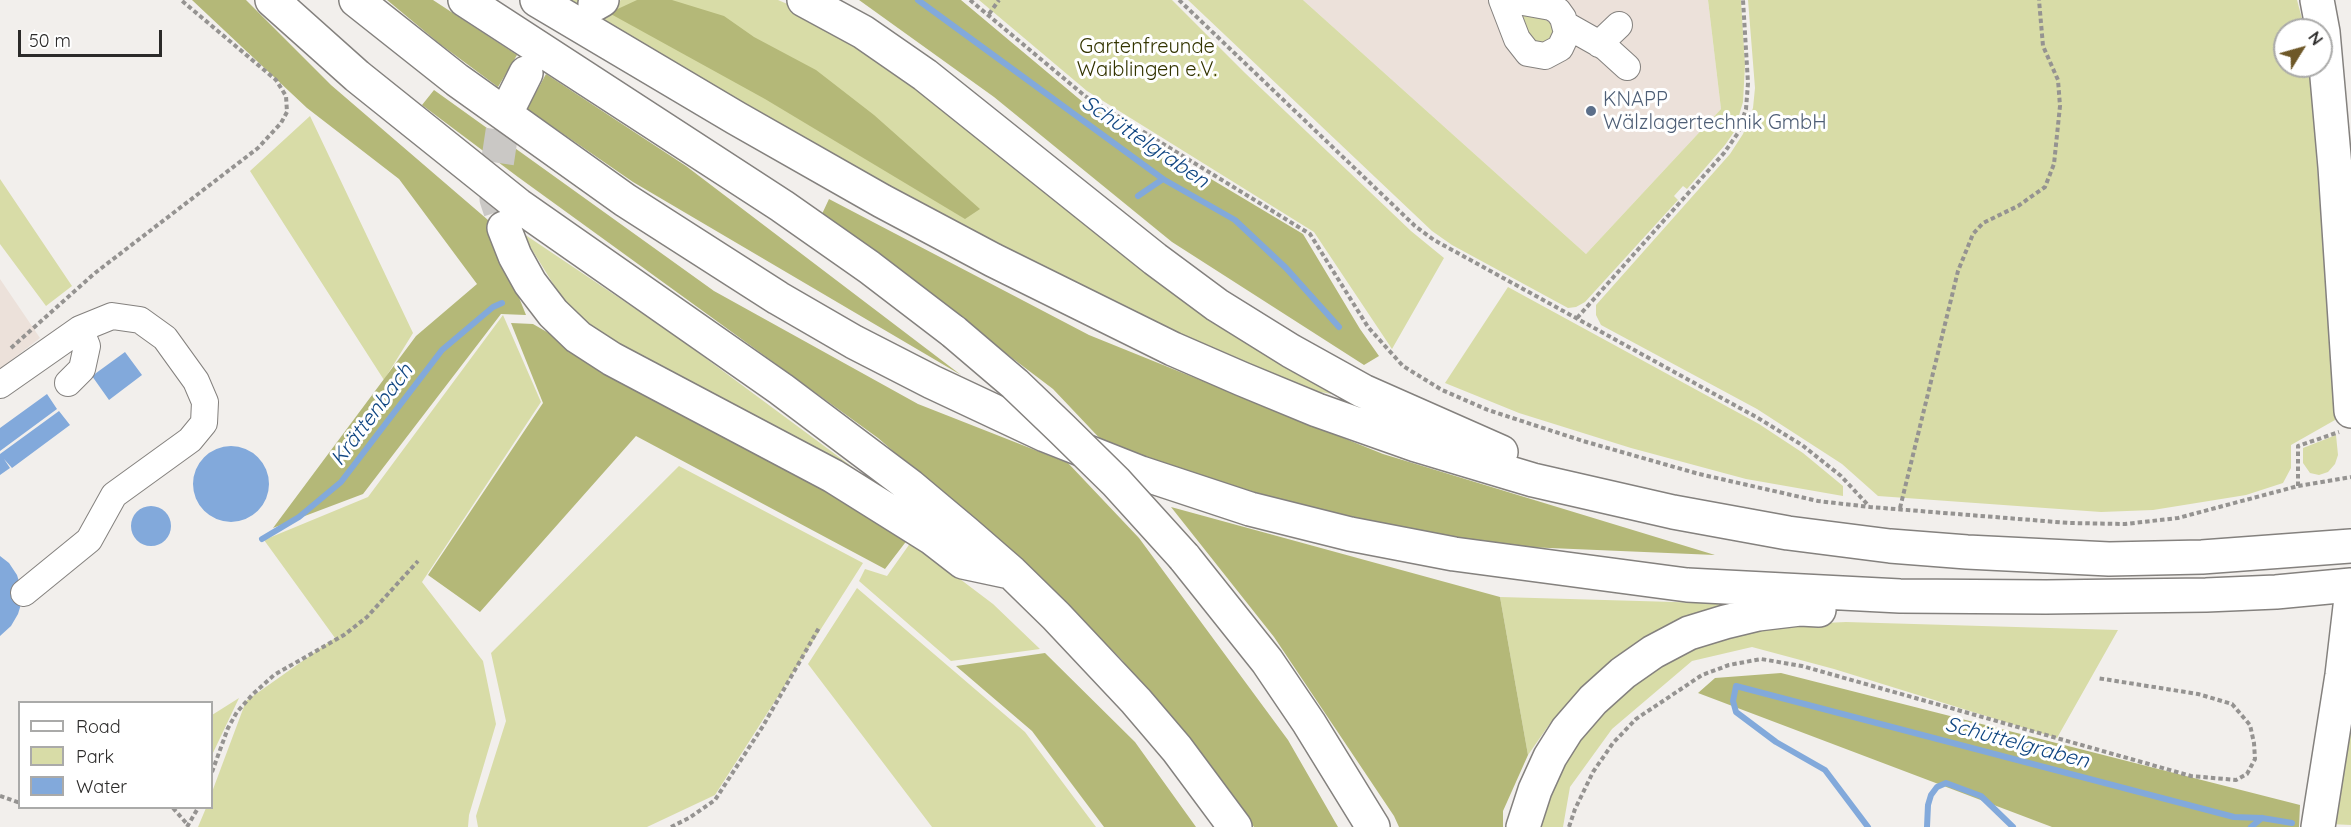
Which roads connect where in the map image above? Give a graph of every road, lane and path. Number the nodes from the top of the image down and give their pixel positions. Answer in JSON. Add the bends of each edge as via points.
{"nodes":[{"id":1,"x":181,"y":0,"type":"edge"},
{"id":2,"x":272,"y":0,"type":"edge"},
{"id":3,"x":356,"y":0,"type":"edge"},
{"id":4,"x":465,"y":0,"type":"edge"},
{"id":5,"x":537,"y":0,"type":"edge"},
{"id":6,"x":804,"y":0,"type":"edge"},
{"id":7,"x":970,"y":0,"type":"edge"},
{"id":8,"x":999,"y":0,"type":"edge"},
{"id":9,"x":1179,"y":0,"type":"edge"},
{"id":10,"x":1502,"y":0,"type":"edge"},
{"id":11,"x":1512,"y":0,"type":"edge"},
{"id":12,"x":1743,"y":0,"type":"edge"},
{"id":13,"x":2039,"y":0,"type":"edge"},
{"id":14,"x":2317,"y":0,"type":"edge"},
{"id":15,"x":1564,"y":12,"type":"edge"},
{"id":16,"x":989,"y":15,"type":"junction"},
{"id":17,"x":1620,"y":25,"type":"dead end"},
{"id":18,"x":1599,"y":44,"type":"junction"},
{"id":19,"x":1627,"y":67,"type":"dead end"},
{"id":20,"x":504,"y":228,"type":"tunnel mouth"},
{"id":21,"x":1576,"y":318,"type":"junction"},
{"id":22,"x":80,"y":329,"type":"junction"},
{"id":23,"x":9,"y":350,"type":"dead end"},
{"id":24,"x":2348,"y":350,"type":"edge"},
{"id":25,"x":68,"y":383,"type":"dead end"},
{"id":26,"x":0,"y":385,"type":"edge"},
{"id":27,"x":2346,"y":421,"type":"edge"},
{"id":28,"x":2351,"y":477,"type":"edge"},
{"id":29,"x":1533,"y":480,"type":"junction"},
{"id":30,"x":2298,"y":486,"type":"junction"},
{"id":31,"x":1870,"y":507,"type":"junction"},
{"id":32,"x":1900,"y":508,"type":"junction"},
{"id":33,"x":2351,"y":546,"type":"edge"},
{"id":34,"x":417,"y":561,"type":"dead end"},
{"id":35,"x":1011,"y":572,"type":"junction"},
{"id":36,"x":2351,"y":585,"type":"edge"},
{"id":37,"x":24,"y":593,"type":"dead end"},
{"id":38,"x":1900,"y":596,"type":"junction"},
{"id":39,"x":2351,"y":598,"type":"edge"},
{"id":40,"x":820,"y":626,"type":"dead end"},
{"id":41,"x":2097,"y":678,"type":"dead end"},
{"id":42,"x":213,"y":769,"type":"edge"},
{"id":43,"x":0,"y":796,"type":"edge"},
{"id":44,"x":18,"y":802,"type":"edge"},
{"id":45,"x":174,"y":809,"type":"edge"},
{"id":46,"x":197,"y":809,"type":"edge"},
{"id":47,"x":187,"y":825,"type":"edge"},
{"id":48,"x":671,"y":827,"type":"edge"},
{"id":49,"x":1235,"y":827,"type":"edge"},
{"id":50,"x":1373,"y":827,"type":"edge"},
{"id":51,"x":1523,"y":827,"type":"edge"},
{"id":52,"x":1569,"y":827,"type":"edge"},
{"id":53,"x":2318,"y":827,"type":"edge"}],
"edges":[{"from":1,"to":23,"type":"path","via":[[276,80],[286,96],[287,112],[258,148],[95,273]]},
{"from":2,"to":35,"type":"main road","via":[[357,76],[518,205],[840,433]]},
{"from":3,"to":38,"type":"main road","via":[[457,81],[542,142],[778,298],[932,382],[1046,435],[1141,473],[1250,509],[1454,554],[1687,585]]},
{"from":4,"to":50,"type":"main road","bridge":true,"via":[[782,206],[869,267],[1015,384],[1116,482],[1228,610],[1273,670]]},
{"from":5,"to":29,"type":"main road","via":[[882,201],[1173,349],[1317,410]]},
{"from":6,"to":29,"type":"main road","via":[[863,32],[925,75],[1217,305],[1363,391],[1498,450]]},
{"from":7,"to":16,"type":"path"},
{"from":8,"to":16,"type":"path"},
{"from":9,"to":21,"type":"path","via":[[1415,226],[1454,252]]},
{"from":10,"to":15,"type":"lane","via":[[1517,39],[1528,53],[1536,56],[1553,54],[1564,42]]},
{"from":11,"to":15,"type":"lane"},
{"from":12,"to":21,"type":"path","via":[[1748,84],[1738,134]]},
{"from":13,"to":32,"type":"path","via":[[2043,46],[2058,80],[2060,106],[2054,164],[2045,187],[1983,223],[1972,234],[1958,271]]},
{"from":14,"to":24,"type":"main road","via":[[2334,156]]},
{"from":15,"to":18,"type":"lane"},
{"from":16,"to":31,"type":"path","via":[[1085,96],[1310,234],[1368,327],[1403,366],[1442,390],[1488,410],[1699,474],[1818,501]]},
{"from":17,"to":18,"type":"lane"},
{"from":18,"to":19,"type":"lane"},
{"from":20,"to":35,"type":"main road","via":[[530,283],[578,337],[612,359],[833,476],[963,562]]},
{"from":21,"to":31,"type":"path","via":[[1802,445],[1841,476]]},
{"from":22,"to":25,"type":"lane","via":[[87,346],[82,369]]},
{"from":22,"to":26,"type":"lane"},
{"from":22,"to":37,"type":"lane","via":[[112,316],[140,320],[165,338],[196,381],[205,402],[204,423],[190,440],[114,495],[88,540]]},
{"from":24,"to":27,"type":"main road"},
{"from":27,"to":30,"type":"path","via":[[2298,446]]},
{"from":28,"to":30,"type":"path"},
{"from":29,"to":33,"type":"main road","via":[[1673,512],[1890,546],[2109,559],[2278,553]]},
{"from":30,"to":32,"type":"path","via":[[2178,519],[2125,524]]},
{"from":31,"to":32,"type":"path"},
{"from":34,"to":42,"type":"path","via":[[367,617],[344,635],[274,675],[253,694],[228,728]]},
{"from":35,"to":49,"type":"main road","via":[[1136,701]]},
{"from":36,"to":38,"type":"main road","via":[[2276,592]]},
{"from":38,"to":51,"type":"main road","via":[[1852,612],[1800,609],[1758,614],[1689,633],[1653,652],[1600,693],[1567,730],[1535,790]]},
{"from":39,"to":53,"type":"main road"},
{"from":40,"to":48,"type":"path","via":[[715,800]]},
{"from":41,"to":52,"type":"path","via":[[2198,694],[2232,704],[2250,725],[2254,743],[2255,759],[2247,774],[2236,780],[2191,776],[1802,666],[1761,659],[1702,675],[1636,719],[1593,772]]},
{"from":43,"to":44,"type":"path"},
{"from":45,"to":47,"type":"path"},
{"from":46,"to":47,"type":"path"}]}
